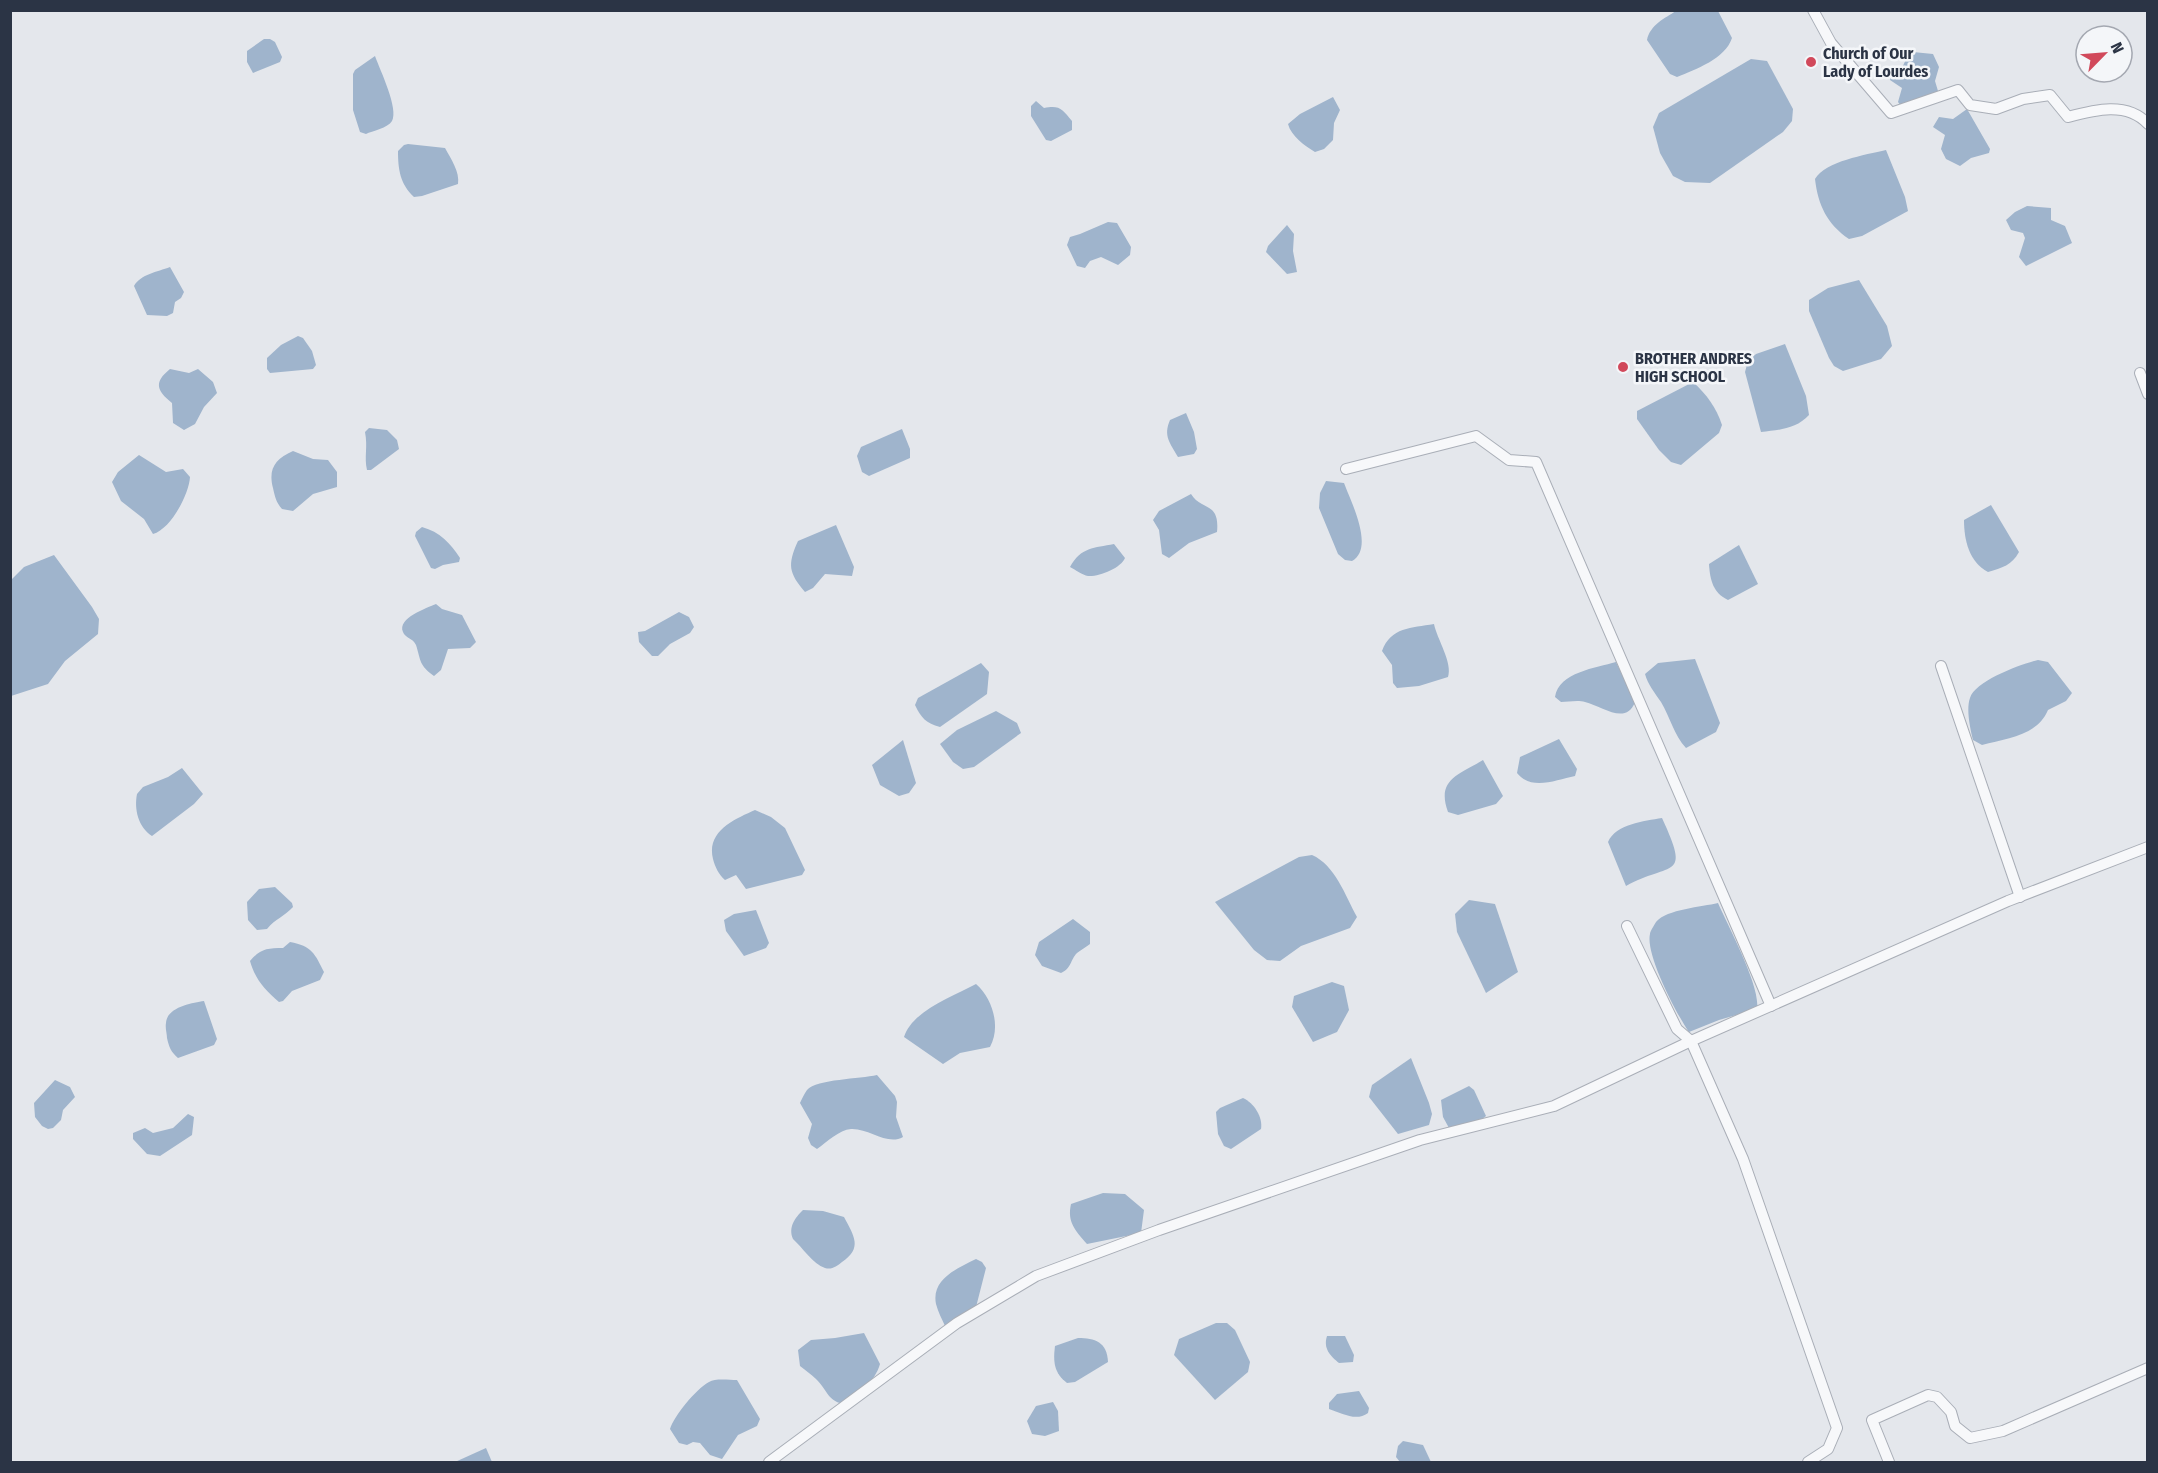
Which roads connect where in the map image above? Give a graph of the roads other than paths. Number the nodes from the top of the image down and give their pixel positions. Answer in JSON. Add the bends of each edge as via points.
{"nodes":[{"id":1,"x":1813,"y":10,"type":"edge"},
{"id":2,"x":2148,"y":124,"type":"edge"},
{"id":3,"x":2140,"y":372,"type":"dead end"},
{"id":4,"x":2148,"y":394,"type":"edge"},
{"id":5,"x":1346,"y":469,"type":"dead end"},
{"id":6,"x":1941,"y":666,"type":"dead end"},
{"id":7,"x":2148,"y":848,"type":"edge"},
{"id":8,"x":2020,"y":897,"type":"junction"},
{"id":9,"x":1627,"y":926,"type":"dead end"},
{"id":10,"x":1771,"y":1006,"type":"junction"},
{"id":11,"x":1691,"y":1041,"type":"junction"},
{"id":12,"x":2148,"y":1368,"type":"edge"},
{"id":13,"x":769,"y":1462,"type":"edge"},
{"id":14,"x":1808,"y":1462,"type":"edge"},
{"id":15,"x":1889,"y":1462,"type":"edge"}],
"edges":[{"from":1,"to":2,"type":"street","via":[[1831,43],[1891,113],[1958,90],[1970,105],[1996,109],[2050,95],[2068,117],[2120,109]]},
{"from":3,"to":4,"type":"street"},
{"from":5,"to":10,"type":"street","via":[[1476,436],[1509,460],[1536,462]]},
{"from":6,"to":8,"type":"street"},
{"from":7,"to":8,"type":"street"},
{"from":8,"to":10,"type":"street"},
{"from":9,"to":11,"type":"street","via":[[1677,1029]]},
{"from":10,"to":11,"type":"street"},
{"from":11,"to":13,"type":"street","via":[[1554,1106],[1420,1140],[1036,1276],[957,1323]]},
{"from":11,"to":14,"type":"street","via":[[1743,1159],[1837,1428],[1828,1449]]},
{"from":12,"to":15,"type":"street","via":[[2002,1431],[1970,1438],[1955,1426],[1951,1412],[1937,1397],[1928,1395],[1872,1420]]}]}
